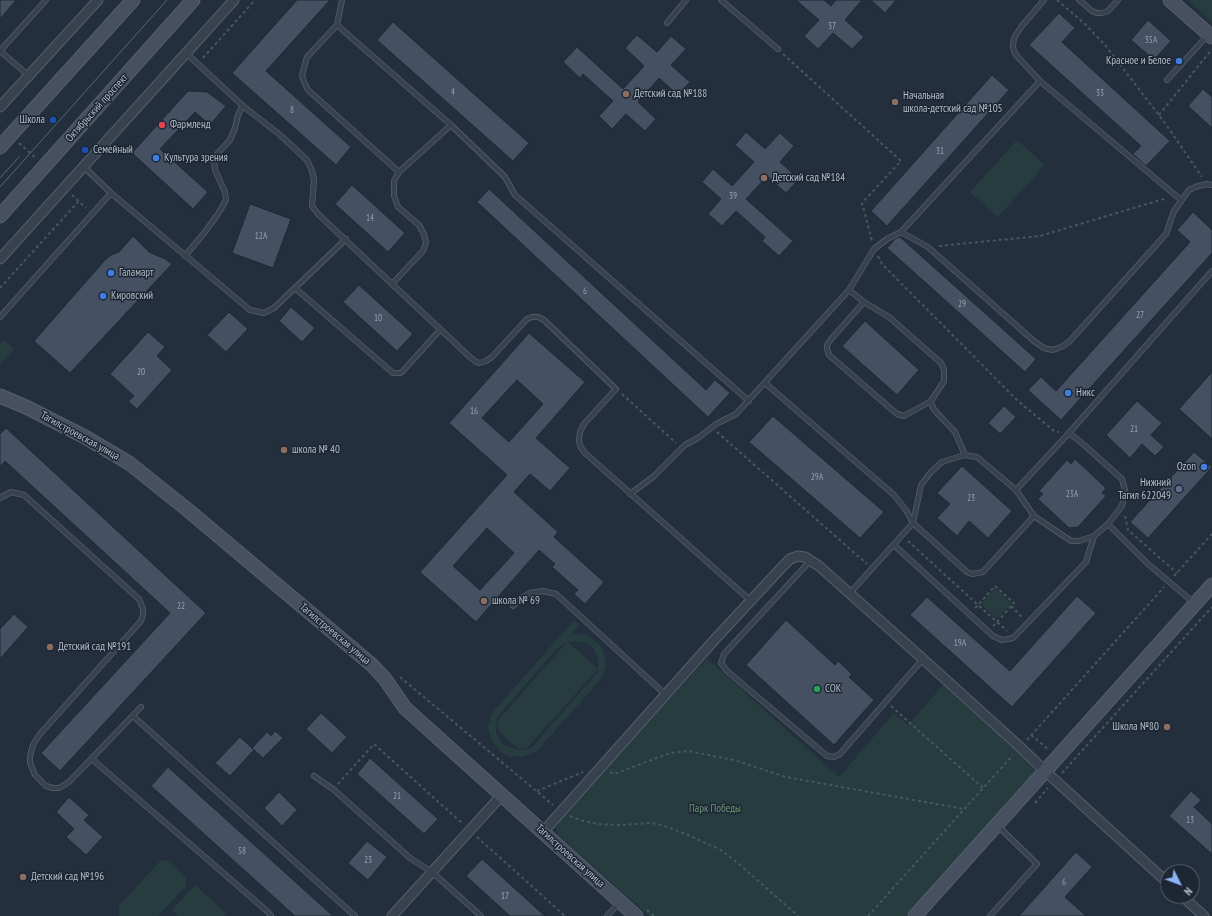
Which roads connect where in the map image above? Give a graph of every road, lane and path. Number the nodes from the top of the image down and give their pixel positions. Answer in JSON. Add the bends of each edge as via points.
{"nodes":[{"id":1,"x":46,"y":0,"type":"edge"},
{"id":2,"x":98,"y":0,"type":"edge"},
{"id":3,"x":133,"y":0,"type":"edge"},
{"id":4,"x":193,"y":0,"type":"edge"},
{"id":5,"x":234,"y":0,"type":"edge"},
{"id":6,"x":255,"y":0,"type":"edge"},
{"id":7,"x":342,"y":0,"type":"edge"},
{"id":8,"x":686,"y":0,"type":"edge"},
{"id":9,"x":721,"y":0,"type":"edge"},
{"id":10,"x":1044,"y":0,"type":"edge"},
{"id":11,"x":1057,"y":0,"type":"edge"},
{"id":12,"x":1079,"y":0,"type":"edge"},
{"id":13,"x":1118,"y":0,"type":"edge"},
{"id":14,"x":1170,"y":0,"type":"edge"},
{"id":15,"x":667,"y":23,"type":"dead end"},
{"id":16,"x":337,"y":25,"type":"junction"},
{"id":17,"x":1210,"y":35,"type":"edge"},
{"id":18,"x":778,"y":49,"type":"dead end"},
{"id":19,"x":1212,"y":49,"type":"edge"},
{"id":20,"x":0,"y":51,"type":"edge"},
{"id":21,"x":186,"y":53,"type":"junction"},
{"id":22,"x":198,"y":63,"type":"junction"},
{"id":23,"x":28,"y":75,"type":"junction"},
{"id":24,"x":1167,"y":80,"type":"dead end"},
{"id":25,"x":1040,"y":81,"type":"junction"},
{"id":26,"x":244,"y":106,"type":"junction"},
{"id":27,"x":0,"y":107,"type":"edge"},
{"id":28,"x":1159,"y":115,"type":"junction"},
{"id":29,"x":451,"y":125,"type":"junction"},
{"id":30,"x":0,"y":147,"type":"edge"},
{"id":31,"x":84,"y":167,"type":"junction"},
{"id":32,"x":399,"y":172,"type":"junction"},
{"id":33,"x":1210,"y":185,"type":"edge"},
{"id":34,"x":111,"y":193,"type":"junction"},
{"id":35,"x":1176,"y":196,"type":"junction"},
{"id":36,"x":1181,"y":200,"type":"junction"},
{"id":37,"x":78,"y":202,"type":"dead end"},
{"id":38,"x":0,"y":216,"type":"edge"},
{"id":39,"x":902,"y":232,"type":"junction"},
{"id":40,"x":346,"y":239,"type":"junction"},
{"id":41,"x":928,"y":247,"type":"junction"},
{"id":42,"x":185,"y":256,"type":"junction"},
{"id":43,"x":0,"y":259,"type":"edge"},
{"id":44,"x":1212,"y":271,"type":"edge"},
{"id":45,"x":392,"y":284,"type":"junction"},
{"id":46,"x":0,"y":288,"type":"edge"},
{"id":47,"x":295,"y":288,"type":"junction"},
{"id":48,"x":849,"y":290,"type":"junction"},
{"id":49,"x":864,"y":302,"type":"junction"},
{"id":50,"x":0,"y":317,"type":"edge"},
{"id":51,"x":440,"y":330,"type":"junction"},
{"id":52,"x":765,"y":383,"type":"junction"},
{"id":53,"x":616,"y":389,"type":"junction"},
{"id":54,"x":0,"y":396,"type":"edge"},
{"id":55,"x":749,"y":401,"type":"junction"},
{"id":56,"x":932,"y":401,"type":"junction"},
{"id":57,"x":712,"y":427,"type":"junction"},
{"id":58,"x":1069,"y":433,"type":"junction"},
{"id":59,"x":682,"y":448,"type":"junction"},
{"id":60,"x":965,"y":455,"type":"junction"},
{"id":61,"x":1016,"y":490,"type":"junction"},
{"id":62,"x":630,"y":494,"type":"junction"},
{"id":63,"x":0,"y":498,"type":"edge"},
{"id":64,"x":1122,"y":506,"type":"junction"},
{"id":65,"x":1034,"y":516,"type":"junction"},
{"id":66,"x":914,"y":524,"type":"junction"},
{"id":67,"x":1108,"y":524,"type":"junction"},
{"id":68,"x":1212,"y":534,"type":"edge"},
{"id":69,"x":903,"y":536,"type":"junction"},
{"id":70,"x":1094,"y":536,"type":"junction"},
{"id":71,"x":894,"y":546,"type":"junction"},
{"id":72,"x":811,"y":560,"type":"junction"},
{"id":73,"x":872,"y":569,"type":"junction"},
{"id":74,"x":1177,"y":573,"type":"junction"},
{"id":75,"x":1169,"y":582,"type":"junction"},
{"id":76,"x":1212,"y":585,"type":"edge"},
{"id":77,"x":850,"y":594,"type":"junction"},
{"id":78,"x":751,"y":601,"type":"junction"},
{"id":79,"x":1195,"y":604,"type":"junction"},
{"id":80,"x":978,"y":605,"type":"junction"},
{"id":81,"x":513,"y":606,"type":"dead end"},
{"id":82,"x":1011,"y":606,"type":"junction"},
{"id":83,"x":1212,"y":607,"type":"edge"},
{"id":84,"x":997,"y":622,"type":"junction"},
{"id":85,"x":1028,"y":622,"type":"junction"},
{"id":86,"x":1014,"y":637,"type":"junction"},
{"id":87,"x":923,"y":659,"type":"junction"},
{"id":88,"x":396,"y":674,"type":"dead end"},
{"id":89,"x":666,"y":695,"type":"junction"},
{"id":90,"x":886,"y":702,"type":"junction"},
{"id":91,"x":141,"y":707,"type":"dead end"},
{"id":92,"x":133,"y":716,"type":"junction"},
{"id":93,"x":1020,"y":747,"type":"junction"},
{"id":94,"x":92,"y":760,"type":"junction"},
{"id":95,"x":600,"y":769,"type":"junction"},
{"id":96,"x":1045,"y":771,"type":"junction"},
{"id":97,"x":314,"y":776,"type":"dead end"},
{"id":98,"x":1056,"y":780,"type":"junction"},
{"id":99,"x":983,"y":788,"type":"junction"},
{"id":100,"x":333,"y":789,"type":"junction"},
{"id":101,"x":536,"y":791,"type":"junction"},
{"id":102,"x":502,"y":795,"type":"junction"},
{"id":103,"x":1031,"y":807,"type":"dead end"},
{"id":104,"x":964,"y":809,"type":"junction"},
{"id":105,"x":562,"y":812,"type":"junction"},
{"id":106,"x":996,"y":825,"type":"junction"},
{"id":107,"x":470,"y":830,"type":"junction"},
{"id":108,"x":544,"y":832,"type":"junction"},
{"id":109,"x":432,"y":872,"type":"junction"},
{"id":110,"x":1160,"y":876,"type":"edge"},
{"id":111,"x":620,"y":902,"type":"junction"},
{"id":112,"x":1191,"y":904,"type":"edge"},
{"id":113,"x":271,"y":916,"type":"edge"},
{"id":114,"x":355,"y":916,"type":"edge"},
{"id":115,"x":392,"y":916,"type":"edge"},
{"id":116,"x":481,"y":916,"type":"edge"},
{"id":117,"x":565,"y":916,"type":"edge"},
{"id":118,"x":607,"y":916,"type":"edge"},
{"id":119,"x":636,"y":916,"type":"edge"},
{"id":120,"x":798,"y":916,"type":"edge"},
{"id":121,"x":868,"y":916,"type":"edge"},
{"id":122,"x":915,"y":916,"type":"edge"},
{"id":123,"x":990,"y":916,"type":"edge"},
{"id":124,"x":1204,"y":916,"type":"edge"}],
"edges":[{"from":1,"to":20,"type":"lane"},
{"from":2,"to":23,"type":"street"},
{"from":3,"to":30,"type":"street"},
{"from":4,"to":38,"type":"street","name":"Октябрьский проспект"},
{"from":5,"to":21,"type":"street"},
{"from":6,"to":22,"type":"path"},
{"from":7,"to":16,"type":"lane"},
{"from":8,"to":15,"type":"lane"},
{"from":9,"to":18,"type":"lane"},
{"from":10,"to":25,"type":"lane","via":[[1021,27],[1014,38],[1013,46],[1016,55]]},
{"from":11,"to":28,"type":"path","via":[[1105,45]]},
{"from":12,"to":13,"type":"lane","via":[[1092,11],[1102,13],[1108,11]]},
{"from":14,"to":17,"type":"street"},
{"from":16,"to":29,"type":"lane"},
{"from":16,"to":32,"type":"lane","via":[[307,57],[302,75],[304,82],[308,90]]},
{"from":17,"to":24,"type":"lane"},
{"from":19,"to":28,"type":"path"},
{"from":20,"to":23,"type":"lane"},
{"from":21,"to":22,"type":"lane"},
{"from":21,"to":31,"type":"street"},
{"from":22,"to":26,"type":"lane"},
{"from":23,"to":27,"type":"street"},
{"from":25,"to":35,"type":"lane"},
{"from":25,"to":39,"type":"lane"},
{"from":26,"to":40,"type":"lane","via":[[307,160],[314,180],[312,206]]},
{"from":26,"to":42,"type":"lane","via":[[238,115],[230,140],[214,159],[215,170],[226,200],[211,224]]},
{"from":28,"to":33,"type":"path"},
{"from":29,"to":32,"type":"lane"},
{"from":29,"to":55,"type":"lane","via":[[505,177],[515,195]]},
{"from":31,"to":34,"type":"lane"},
{"from":31,"to":43,"type":"street"},
{"from":32,"to":45,"type":"lane","via":[[394,181],[394,196],[398,207],[419,226],[426,243],[423,251]]},
{"from":33,"to":36,"type":"lane","via":[[1189,190]]},
{"from":34,"to":42,"type":"lane"},
{"from":34,"to":50,"type":"lane"},
{"from":35,"to":36,"type":"lane"},
{"from":35,"to":41,"type":"path","via":[[1040,236]]},
{"from":36,"to":41,"type":"lane","via":[[1166,234],[1069,342],[1053,350],[1035,342]]},
{"from":37,"to":46,"type":"path"},
{"from":39,"to":41,"type":"lane"},
{"from":39,"to":48,"type":"lane","via":[[874,249]]},
{"from":40,"to":45,"type":"lane"},
{"from":40,"to":47,"type":"lane"},
{"from":42,"to":47,"type":"lane","via":[[250,310],[264,313],[269,311]]},
{"from":44,"to":58,"type":"lane"},
{"from":45,"to":51,"type":"lane"},
{"from":47,"to":51,"type":"lane","via":[[393,373],[400,374]]},
{"from":48,"to":49,"type":"lane"},
{"from":48,"to":52,"type":"lane"},
{"from":49,"to":56,"type":"lane","via":[[889,317],[941,363],[944,381]]},
{"from":49,"to":56,"type":"lane","via":[[827,345],[829,355],[897,414],[904,416]]},
{"from":51,"to":53,"type":"lane","via":[[480,363],[492,357],[527,319],[538,317]]},
{"from":52,"to":55,"type":"lane"},
{"from":52,"to":66,"type":"lane","via":[[894,495]]},
{"from":53,"to":59,"type":"path"},
{"from":53,"to":62,"type":"lane","via":[[584,424],[579,440],[585,453]]},
{"from":54,"to":102,"type":"street","name":"Тагилстроевская улица","via":[[84,437],[129,463],[372,664],[405,708]]},
{"from":55,"to":57,"type":"lane","via":[[736,414]]},
{"from":56,"to":60,"type":"lane","via":[[933,408],[955,432]]},
{"from":57,"to":59,"type":"lane"},
{"from":57,"to":73,"type":"path"},
{"from":58,"to":61,"type":"lane"},
{"from":58,"to":64,"type":"lane","via":[[1122,479],[1125,490]]},
{"from":59,"to":62,"type":"lane","via":[[653,477]]},
{"from":60,"to":61,"type":"lane","via":[[977,457]]},
{"from":60,"to":66,"type":"lane","via":[[942,462],[921,485]]},
{"from":61,"to":65,"type":"lane"},
{"from":62,"to":78,"type":"lane"},
{"from":63,"to":94,"type":"lane","via":[[11,492],[24,495],[142,604],[141,621],[40,734],[30,756],[35,775],[46,786],[53,788],[59,788],[69,782]]},
{"from":64,"to":67,"type":"lane"},
{"from":64,"to":74,"type":"path","via":[[1128,530]]},
{"from":65,"to":66,"type":"lane","via":[[983,572],[972,574]]},
{"from":65,"to":70,"type":"lane","via":[[1071,541]]},
{"from":66,"to":69,"type":"lane"},
{"from":67,"to":70,"type":"lane"},
{"from":67,"to":75,"type":"lane"},
{"from":68,"to":74,"type":"path"},
{"from":69,"to":71,"type":"lane"},
{"from":69,"to":80,"type":"path"},
{"from":70,"to":85,"type":"lane","via":[[1086,562]]},
{"from":71,"to":73,"type":"lane"},
{"from":71,"to":86,"type":"lane","via":[[993,636],[1002,640]]},
{"from":72,"to":77,"type":"street"},
{"from":72,"to":78,"type":"street","via":[[798,556],[790,559]]},
{"from":72,"to":90,"type":"lane","via":[[724,654],[721,663],[727,671],[830,757],[840,754]]},
{"from":73,"to":77,"type":"lane"},
{"from":74,"to":75,"type":"path"},
{"from":75,"to":79,"type":"lane"},
{"from":75,"to":93,"type":"path"},
{"from":76,"to":79,"type":"street"},
{"from":77,"to":87,"type":"street"},
{"from":78,"to":89,"type":"street"},
{"from":79,"to":96,"type":"street"},
{"from":80,"to":82,"type":"path","via":[[995,586],[1014,603]]},
{"from":80,"to":84,"type":"path"},
{"from":81,"to":89,"type":"lane","via":[[530,593],[542,591],[556,594]]},
{"from":82,"to":84,"type":"path"},
{"from":82,"to":85,"type":"path"},
{"from":83,"to":98,"type":"path"},
{"from":84,"to":86,"type":"path"},
{"from":85,"to":86,"type":"lane"},
{"from":87,"to":90,"type":"lane"},
{"from":87,"to":93,"type":"street"},
{"from":88,"to":101,"type":"path"},
{"from":89,"to":95,"type":"street"},
{"from":90,"to":99,"type":"path"},
{"from":91,"to":92,"type":"lane"},
{"from":92,"to":94,"type":"lane"},
{"from":92,"to":114,"type":"lane"},
{"from":93,"to":96,"type":"street"},
{"from":93,"to":99,"type":"path"},
{"from":94,"to":113,"type":"lane"},
{"from":95,"to":101,"type":"path","via":[[581,772]]},
{"from":95,"to":104,"type":"path","via":[[614,774],[670,753],[688,751],[734,760],[786,777]]},
{"from":95,"to":105,"type":"street"},
{"from":96,"to":98,"type":"street"},
{"from":96,"to":106,"type":"street"},
{"from":97,"to":100,"type":"lane"},
{"from":98,"to":103,"type":"path"},
{"from":98,"to":110,"type":"street"},
{"from":99,"to":104,"type":"path"},
{"from":100,"to":107,"type":"path","via":[[374,744]]},
{"from":100,"to":109,"type":"lane","via":[[410,858]]},
{"from":101,"to":105,"type":"path"},
{"from":102,"to":107,"type":"street"},
{"from":102,"to":108,"type":"street","name":"Тагилстроевская улица"},
{"from":104,"to":121,"type":"path"},
{"from":105,"to":108,"type":"street"},
{"from":105,"to":120,"type":"path","via":[[598,824],[662,825],[699,840],[721,850]]},
{"from":106,"to":122,"type":"street"},
{"from":106,"to":123,"type":"lane","via":[[1037,864]]},
{"from":107,"to":109,"type":"street"},
{"from":107,"to":117,"type":"path"},
{"from":108,"to":111,"type":"street","name":"Тагилстроевская улица"},
{"from":109,"to":115,"type":"street"},
{"from":109,"to":116,"type":"lane"},
{"from":111,"to":118,"type":"lane"},
{"from":111,"to":119,"type":"street","name":"Тагилстроевская улица"},
{"from":112,"to":124,"type":"street"}]}
